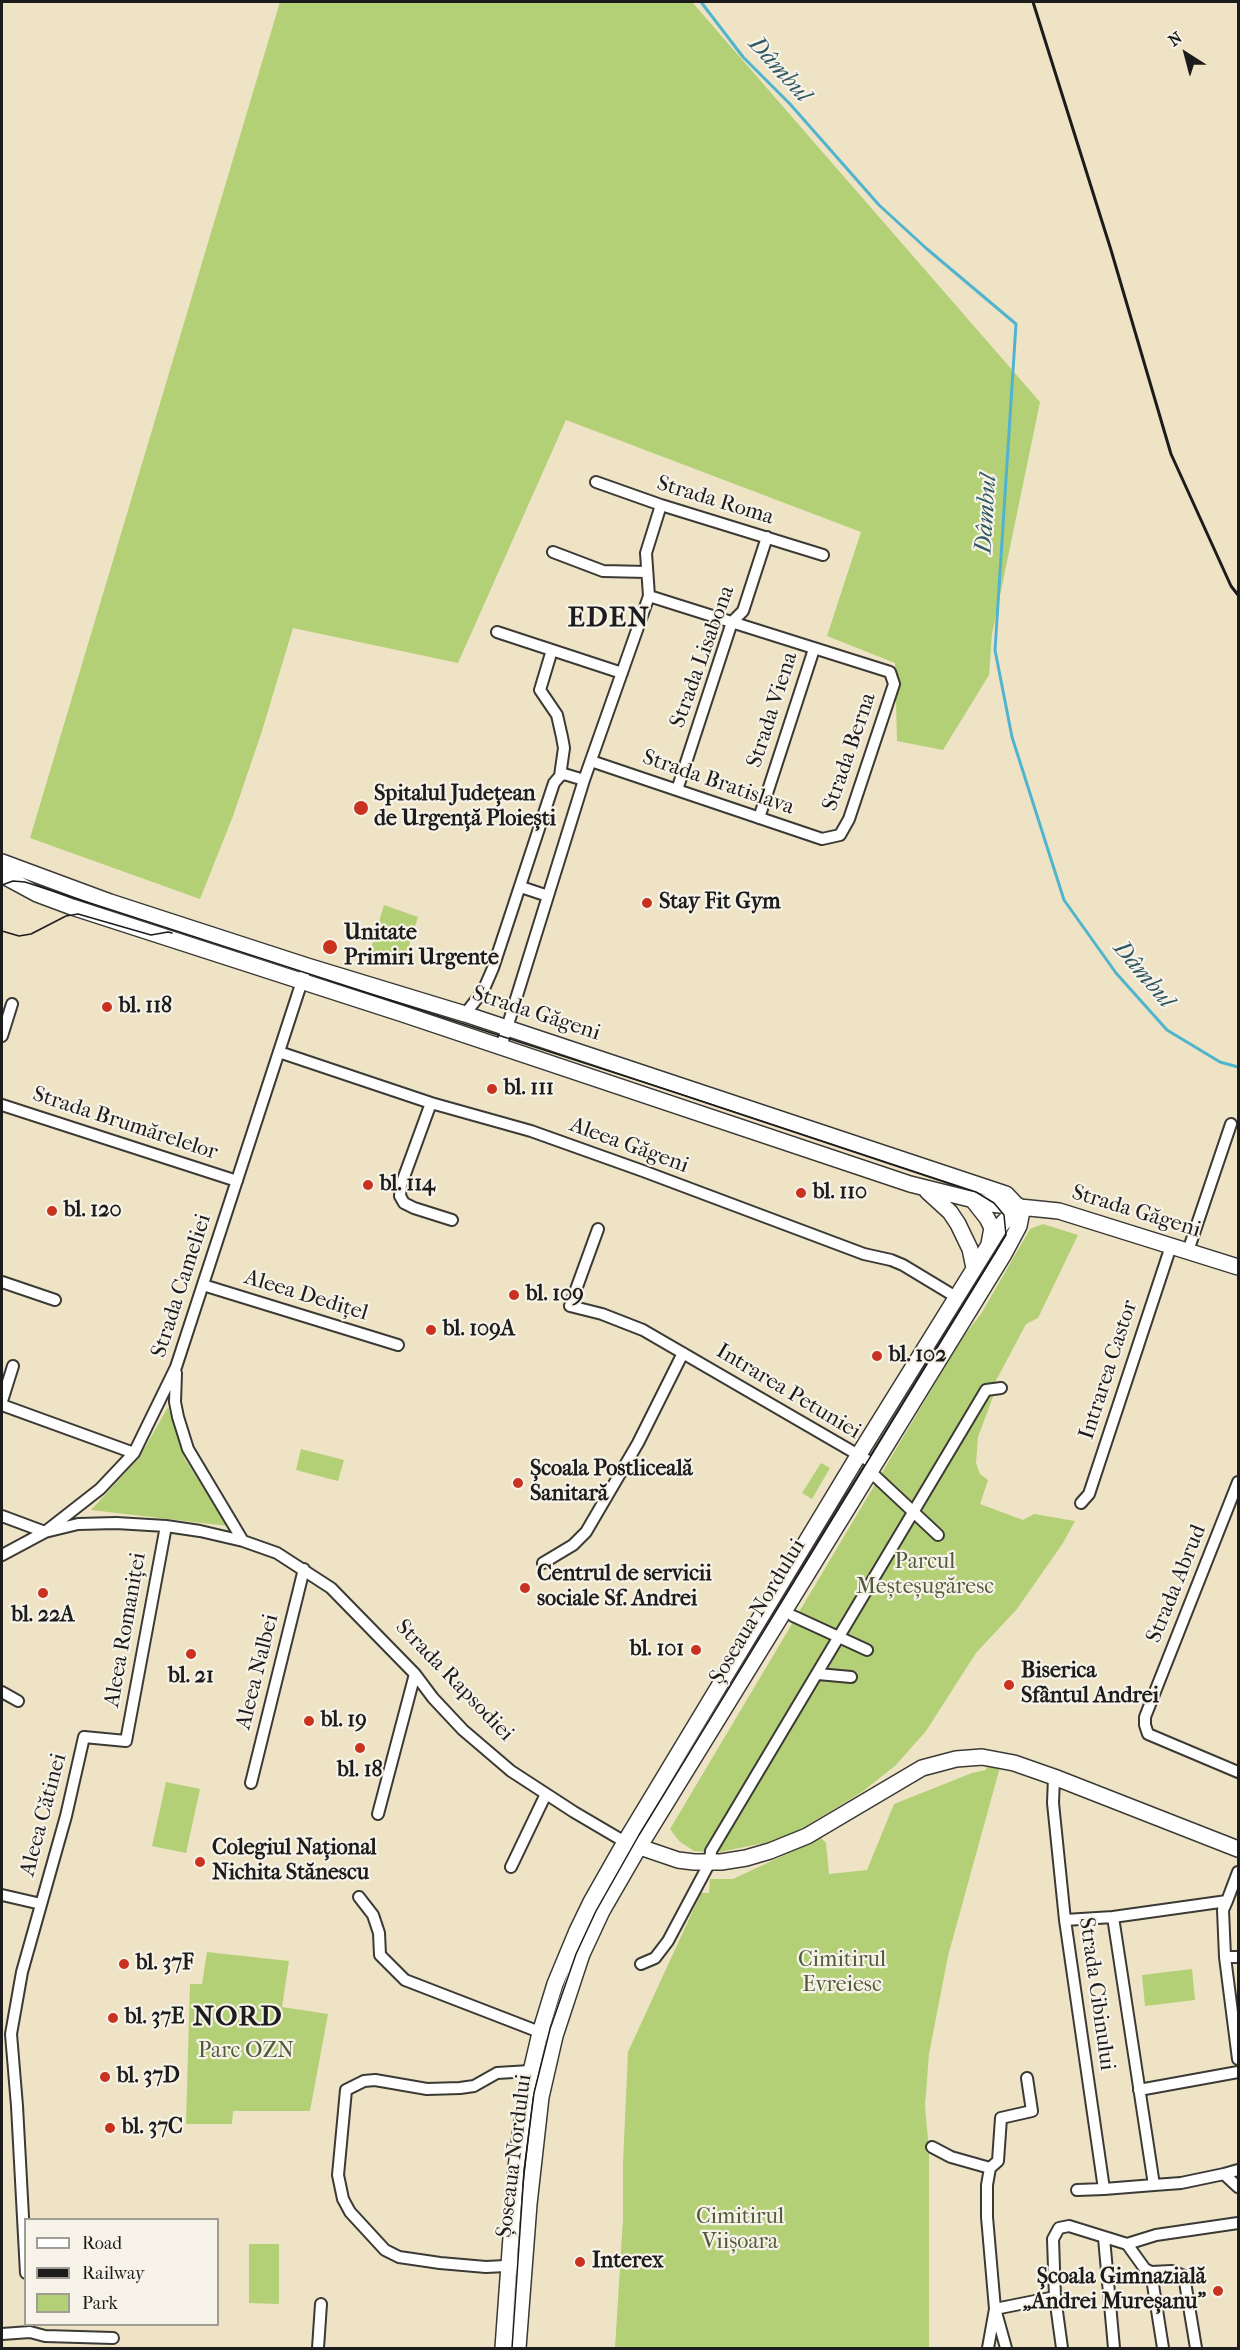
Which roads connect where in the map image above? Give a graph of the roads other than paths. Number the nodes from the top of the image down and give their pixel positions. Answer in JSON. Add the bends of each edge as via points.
{"nodes":[{"id":1,"x":596,"y":482,"type":"dead end"},
{"id":2,"x":661,"y":505,"type":"junction"},
{"id":3,"x":766,"y":537,"type":"junction"},
{"id":4,"x":553,"y":552,"type":"dead end"},
{"id":5,"x":823,"y":555,"type":"dead end"},
{"id":6,"x":647,"y":572,"type":"junction"},
{"id":7,"x":649,"y":596,"type":"junction"},
{"id":8,"x":732,"y":622,"type":"junction"},
{"id":9,"x":497,"y":632,"type":"dead end"},
{"id":10,"x":814,"y":649,"type":"junction"},
{"id":11,"x":552,"y":650,"type":"junction"},
{"id":12,"x":622,"y":673,"type":"junction"},
{"id":13,"x":591,"y":761,"type":"junction"},
{"id":14,"x":560,"y":776,"type":"junction"},
{"id":15,"x":584,"y":780,"type":"junction"},
{"id":16,"x":677,"y":790,"type":"junction"},
{"id":17,"x":759,"y":818,"type":"junction"},
{"id":18,"x":833,"y":838,"type":"joint"},
{"id":19,"x":2,"y":862,"type":"edge"},
{"id":20,"x":2,"y":875,"type":"edge"},
{"id":21,"x":521,"y":888,"type":"junction"},
{"id":22,"x":548,"y":896,"type":"junction"},
{"id":23,"x":307,"y":966,"type":"junction"},
{"id":24,"x":302,"y":982,"type":"junction"},
{"id":25,"x":12,"y":1004,"type":"dead end"},
{"id":26,"x":465,"y":1014,"type":"junction"},
{"id":27,"x":508,"y":1028,"type":"junction"},
{"id":28,"x":2,"y":1036,"type":"edge"},
{"id":29,"x":501,"y":1047,"type":"junction"},
{"id":30,"x":279,"y":1052,"type":"junction"},
{"id":31,"x":431,"y":1103,"type":"junction"},
{"id":32,"x":2,"y":1105,"type":"edge"},
{"id":33,"x":1231,"y":1124,"type":"dead end"},
{"id":34,"x":237,"y":1181,"type":"junction"},
{"id":35,"x":910,"y":1184,"type":"junction"},
{"id":36,"x":972,"y":1199,"type":"junction"},
{"id":37,"x":1019,"y":1206,"type":"junction"},
{"id":38,"x":452,"y":1220,"type":"dead end"},
{"id":39,"x":598,"y":1229,"type":"dead end"},
{"id":40,"x":989,"y":1244,"type":"junction"},
{"id":41,"x":1171,"y":1246,"type":"junction"},
{"id":42,"x":1188,"y":1251,"type":"junction"},
{"id":43,"x":974,"y":1268,"type":"junction"},
{"id":44,"x":1239,"y":1268,"type":"edge"},
{"id":45,"x":2,"y":1282,"type":"edge"},
{"id":46,"x":203,"y":1285,"type":"junction"},
{"id":47,"x":956,"y":1297,"type":"junction"},
{"id":48,"x":55,"y":1300,"type":"dead end"},
{"id":49,"x":399,"y":1345,"type":"dead end"},
{"id":50,"x":683,"y":1353,"type":"junction"},
{"id":51,"x":13,"y":1366,"type":"dead end"},
{"id":52,"x":176,"y":1367,"type":"junction"},
{"id":53,"x":1001,"y":1388,"type":"dead end"},
{"id":54,"x":2,"y":1403,"type":"edge"},
{"id":55,"x":134,"y":1453,"type":"junction"},
{"id":56,"x":858,"y":1456,"type":"junction"},
{"id":57,"x":875,"y":1470,"type":"junction"},
{"id":58,"x":1239,"y":1482,"type":"edge"},
{"id":59,"x":1081,"y":1503,"type":"dead end"},
{"id":60,"x":914,"y":1512,"type":"junction"},
{"id":61,"x":2,"y":1516,"type":"edge"},
{"id":62,"x":166,"y":1526,"type":"junction"},
{"id":63,"x":45,"y":1532,"type":"junction"},
{"id":64,"x":938,"y":1535,"type":"dead end"},
{"id":65,"x":243,"y":1540,"type":"junction"},
{"id":66,"x":2,"y":1555,"type":"edge"},
{"id":67,"x":543,"y":1563,"type":"dead end"},
{"id":68,"x":304,"y":1569,"type":"junction"},
{"id":69,"x":793,"y":1616,"type":"dead end"},
{"id":70,"x":840,"y":1638,"type":"junction"},
{"id":71,"x":867,"y":1650,"type":"dead end"},
{"id":72,"x":415,"y":1674,"type":"junction"},
{"id":73,"x":818,"y":1674,"type":"junction"},
{"id":74,"x":851,"y":1677,"type":"dead end"},
{"id":75,"x":2,"y":1692,"type":"edge"},
{"id":76,"x":18,"y":1701,"type":"dead end"},
{"id":77,"x":84,"y":1737,"type":"joint"},
{"id":78,"x":1239,"y":1772,"type":"edge"},
{"id":79,"x":1054,"y":1777,"type":"junction"},
{"id":80,"x":251,"y":1783,"type":"dead end"},
{"id":81,"x":546,"y":1794,"type":"junction"},
{"id":82,"x":378,"y":1814,"type":"dead end"},
{"id":83,"x":632,"y":1844,"type":"junction"},
{"id":84,"x":1239,"y":1849,"type":"edge"},
{"id":85,"x":710,"y":1862,"type":"junction"},
{"id":86,"x":511,"y":1867,"type":"dead end"},
{"id":87,"x":1239,"y":1872,"type":"edge"},
{"id":88,"x":2,"y":1895,"type":"edge"},
{"id":89,"x":359,"y":1897,"type":"dead end"},
{"id":90,"x":1227,"y":1901,"type":"junction"},
{"id":91,"x":40,"y":1904,"type":"junction"},
{"id":92,"x":1113,"y":1917,"type":"junction"},
{"id":93,"x":1065,"y":1920,"type":"junction"},
{"id":94,"x":1225,"y":1957,"type":"junction"},
{"id":95,"x":1239,"y":1957,"type":"edge"},
{"id":96,"x":641,"y":1964,"type":"dead end"},
{"id":97,"x":540,"y":2033,"type":"junction"},
{"id":98,"x":555,"y":2036,"type":"junction"},
{"id":99,"x":1239,"y":2059,"type":"edge"},
{"id":100,"x":530,"y":2071,"type":"junction"},
{"id":101,"x":1239,"y":2072,"type":"edge"},
{"id":102,"x":1027,"y":2078,"type":"dead end"},
{"id":103,"x":1139,"y":2090,"type":"junction"},
{"id":104,"x":932,"y":2148,"type":"dead end"},
{"id":105,"x":990,"y":2168,"type":"junction"},
{"id":106,"x":1239,"y":2170,"type":"edge"},
{"id":107,"x":1224,"y":2174,"type":"junction"},
{"id":108,"x":1154,"y":2185,"type":"junction"},
{"id":109,"x":1239,"y":2187,"type":"edge"},
{"id":110,"x":1104,"y":2188,"type":"junction"},
{"id":111,"x":1077,"y":2190,"type":"dead end"},
{"id":112,"x":1239,"y":2223,"type":"edge"},
{"id":113,"x":24,"y":2236,"type":"edge"},
{"id":114,"x":1104,"y":2238,"type":"junction"},
{"id":115,"x":1127,"y":2244,"type":"junction"},
{"id":116,"x":509,"y":2264,"type":"junction"},
{"id":117,"x":525,"y":2265,"type":"junction"},
{"id":118,"x":1151,"y":2272,"type":"junction"},
{"id":119,"x":1055,"y":2297,"type":"junction"},
{"id":120,"x":321,"y":2304,"type":"dead end"},
{"id":121,"x":995,"y":2309,"type":"junction"},
{"id":122,"x":29,"y":2328,"type":"edge"},
{"id":123,"x":2,"y":2334,"type":"edge"},
{"id":124,"x":45,"y":2336,"type":"junction"},
{"id":125,"x":113,"y":2338,"type":"dead end"},
{"id":126,"x":46,"y":2349,"type":"edge"},
{"id":127,"x":318,"y":2349,"type":"edge"},
{"id":128,"x":503,"y":2349,"type":"edge"},
{"id":129,"x":518,"y":2349,"type":"edge"},
{"id":130,"x":988,"y":2349,"type":"edge"},
{"id":131,"x":1006,"y":2349,"type":"edge"},
{"id":132,"x":1062,"y":2349,"type":"edge"},
{"id":133,"x":1114,"y":2349,"type":"edge"},
{"id":134,"x":1163,"y":2349,"type":"edge"},
{"id":135,"x":1196,"y":2349,"type":"edge"}],
"edges":[{"from":1,"to":2,"type":"street","name":"Strada Roma"},
{"from":2,"to":3,"type":"street","name":"Strada Roma"},
{"from":2,"to":6,"type":"street","via":[[646,553]]},
{"from":3,"to":5,"type":"street","name":"Strada Roma"},
{"from":3,"to":8,"type":"street","name":"Strada Lisabona","via":[[742,611]]},
{"from":4,"to":6,"type":"street","via":[[603,570]]},
{"from":6,"to":7,"type":"street"},
{"from":7,"to":8,"type":"street"},
{"from":7,"to":12,"type":"street"},
{"from":8,"to":10,"type":"street"},
{"from":8,"to":16,"type":"street","name":"Strada Lisabona"},
{"from":9,"to":11,"type":"street"},
{"from":10,"to":17,"type":"street","name":"Strada Viena"},
{"from":10,"to":18,"type":"street","name":"Strada Berna","via":[[890,672],[894,684],[849,819],[840,835]]},
{"from":11,"to":12,"type":"street"},
{"from":11,"to":14,"type":"street","via":[[540,690],[557,715],[564,748]]},
{"from":12,"to":13,"type":"street"},
{"from":13,"to":15,"type":"street"},
{"from":13,"to":16,"type":"street","name":"Strada Bratislava"},
{"from":14,"to":15,"type":"street"},
{"from":14,"to":21,"type":"street","via":[[554,783]]},
{"from":15,"to":22,"type":"street"},
{"from":16,"to":17,"type":"street","name":"Strada Bratislava"},
{"from":17,"to":18,"type":"street","name":"Strada Bratislava"},
{"from":19,"to":23,"type":"main road","name":"Strada Găgeni","via":[[110,902]]},
{"from":20,"to":24,"type":"main road","name":"Strada Găgeni","via":[[72,907]]},
{"from":21,"to":22,"type":"street"},
{"from":21,"to":26,"type":"street","via":[[483,992]]},
{"from":22,"to":27,"type":"street"},
{"from":23,"to":24,"type":"street","name":"Strada Cameliei"},
{"from":23,"to":26,"type":"main road","name":"Strada Găgeni"},
{"from":24,"to":29,"type":"main road","name":"Strada Găgeni"},
{"from":24,"to":30,"type":"street","name":"Strada Cameliei"},
{"from":25,"to":28,"type":"street"},
{"from":26,"to":27,"type":"main road","name":"Strada Găgeni"},
{"from":27,"to":29,"type":"street"},
{"from":27,"to":37,"type":"main road","name":"Strada Găgeni","via":[[1006,1194]]},
{"from":29,"to":35,"type":"main road","name":"Strada Găgeni"},
{"from":30,"to":31,"type":"street","name":"Aleea Găgeni"},
{"from":30,"to":34,"type":"street","name":"Strada Cameliei"},
{"from":31,"to":38,"type":"street","via":[[400,1196],[414,1208]]},
{"from":31,"to":47,"type":"street","name":"Aleea Găgeni","via":[[531,1131],[864,1254],[891,1260]]},
{"from":32,"to":34,"type":"street","name":"Strada Brumărelelor"},
{"from":33,"to":42,"type":"street"},
{"from":34,"to":46,"type":"street","name":"Strada Cameliei"},
{"from":35,"to":36,"type":"main road","name":"Strada Găgeni"},
{"from":35,"to":43,"type":"main road","via":[[929,1192],[950,1212],[965,1237]]},
{"from":36,"to":37,"type":"main road","name":"Strada Găgeni"},
{"from":36,"to":40,"type":"main road","via":[[992,1228]]},
{"from":37,"to":40,"type":"main road","name":"Șoseaua Nordului"},
{"from":37,"to":41,"type":"main road","name":"Strada Găgeni","via":[[1059,1211]]},
{"from":37,"to":57,"type":"main road","name":"Șoseaua Nordului","via":[[1023,1215],[1019,1226]]},
{"from":39,"to":50,"type":"street","name":"Intrarea Petuniei","via":[[570,1305],[643,1330]]},
{"from":40,"to":43,"type":"main road","name":"Șoseaua Nordului"},
{"from":41,"to":42,"type":"main road","name":"Strada Găgeni"},
{"from":41,"to":59,"type":"street","name":"Intrarea Castor","via":[[1089,1494]]},
{"from":42,"to":44,"type":"main road","name":"Strada Găgeni"},
{"from":43,"to":47,"type":"main road","name":"Șoseaua Nordului"},
{"from":45,"to":48,"type":"street"},
{"from":46,"to":49,"type":"street","name":"Aleea Dedițel"},
{"from":46,"to":52,"type":"street","name":"Strada Cameliei"},
{"from":47,"to":56,"type":"main road","name":"Șoseaua Nordului"},
{"from":50,"to":56,"type":"street","name":"Intrarea Petuniei"},
{"from":50,"to":67,"type":"street","name":"Intrarea Petuniei","via":[[638,1443],[586,1532]]},
{"from":51,"to":54,"type":"street"},
{"from":52,"to":55,"type":"street","name":"Strada Cameliei"},
{"from":52,"to":65,"type":"street","via":[[175,1402],[188,1449]]},
{"from":53,"to":60,"type":"street","via":[[986,1390]]},
{"from":54,"to":55,"type":"street"},
{"from":55,"to":63,"type":"street","name":"Strada Cameliei","via":[[100,1489]]},
{"from":56,"to":57,"type":"street","name":"Intrarea Petuniei"},
{"from":56,"to":83,"type":"main road","name":"Șoseaua Nordului","via":[[848,1461],[822,1505],[823,1516]]},
{"from":57,"to":60,"type":"street","name":"Intrarea Petuniei"},
{"from":57,"to":83,"type":"main road","name":"Șoseaua Nordului"},
{"from":58,"to":78,"type":"street","name":"Strada Abrud","via":[[1145,1717],[1148,1734]]},
{"from":60,"to":64,"type":"street","name":"Intrarea Petuniei"},
{"from":60,"to":70,"type":"street"},
{"from":61,"to":63,"type":"street"},
{"from":62,"to":63,"type":"street","name":"Strada Rapsodiei","via":[[78,1524]]},
{"from":62,"to":65,"type":"street","name":"Strada Rapsodiei"},
{"from":62,"to":77,"type":"street","name":"Aleea Romaniței","via":[[126,1741]]},
{"from":63,"to":66,"type":"street","name":"Strada Cameliei"},
{"from":65,"to":68,"type":"street","name":"Strada Rapsodiei"},
{"from":68,"to":72,"type":"street","name":"Strada Rapsodiei","via":[[331,1588]]},
{"from":68,"to":80,"type":"street","name":"Aleea Nalbei"},
{"from":69,"to":70,"type":"street"},
{"from":70,"to":71,"type":"street"},
{"from":70,"to":73,"type":"street"},
{"from":72,"to":81,"type":"street","name":"Strada Rapsodiei","via":[[463,1730]]},
{"from":72,"to":82,"type":"street"},
{"from":73,"to":74,"type":"street"},
{"from":73,"to":85,"type":"street","via":[[711,1851]]},
{"from":75,"to":76,"type":"street"},
{"from":77,"to":91,"type":"street","name":"Aleea Cătinei"},
{"from":79,"to":84,"type":"main road"},
{"from":79,"to":85,"type":"main road","via":[[991,1758],[937,1763],[914,1772],[807,1836],[746,1858]]},
{"from":79,"to":93,"type":"street","name":"Strada Cibinului"},
{"from":81,"to":83,"type":"street","name":"Strada Rapsodiei"},
{"from":81,"to":86,"type":"street"},
{"from":83,"to":85,"type":"main road","via":[[678,1860]]},
{"from":83,"to":97,"type":"main road","name":"Șoseaua Nordului","via":[[591,1902],[555,1984]]},
{"from":83,"to":98,"type":"main road","name":"Șoseaua Nordului","via":[[582,1954]]},
{"from":85,"to":96,"type":"street","via":[[668,1941],[655,1958]]},
{"from":87,"to":90,"type":"street"},
{"from":88,"to":91,"type":"street","name":"Aleea Cătinei"},
{"from":89,"to":97,"type":"street","via":[[373,1915],[380,1954],[405,1980]]},
{"from":90,"to":92,"type":"street"},
{"from":90,"to":94,"type":"street","via":[[1223,1910]]},
{"from":91,"to":113,"type":"street","name":"Aleea Cătinei","via":[[11,2034]]},
{"from":92,"to":93,"type":"street"},
{"from":92,"to":103,"type":"street"},
{"from":93,"to":110,"type":"street","name":"Strada Cibinului"},
{"from":94,"to":95,"type":"street"},
{"from":94,"to":99,"type":"street"},
{"from":97,"to":98,"type":"street"},
{"from":97,"to":100,"type":"main road","name":"Șoseaua Nordului"},
{"from":98,"to":117,"type":"main road","name":"Șoseaua Nordului","via":[[541,2097]]},
{"from":100,"to":116,"type":"main road","name":"Șoseaua Nordului","via":[[521,2117]]},
{"from":100,"to":116,"type":"street","via":[[497,2073],[474,2086],[445,2089],[364,2081],[346,2090],[344,2107],[338,2175],[341,2189],[350,2212],[385,2250],[399,2257],[440,2264],[486,2268]]},
{"from":101,"to":103,"type":"street"},
{"from":102,"to":105,"type":"street","via":[[1032,2111],[1001,2118],[998,2161]]},
{"from":103,"to":108,"type":"street"},
{"from":104,"to":105,"type":"street"},
{"from":105,"to":121,"type":"street","via":[[987,2217]]},
{"from":106,"to":107,"type":"street"},
{"from":107,"to":108,"type":"street"},
{"from":107,"to":109,"type":"street"},
{"from":108,"to":110,"type":"street"},
{"from":110,"to":111,"type":"street"},
{"from":112,"to":115,"type":"street","via":[[1156,2235]]},
{"from":114,"to":115,"type":"street"},
{"from":114,"to":119,"type":"street","via":[[1069,2226],[1059,2228],[1053,2239]]},
{"from":114,"to":133,"type":"street"},
{"from":115,"to":118,"type":"street","via":[[1139,2264]]},
{"from":116,"to":117,"type":"street"},
{"from":116,"to":128,"type":"main road","name":"Șoseaua Nordului"},
{"from":117,"to":129,"type":"main road","name":"Șoseaua Nordului"},
{"from":118,"to":134,"type":"street"},
{"from":118,"to":135,"type":"street","via":[[1172,2271],[1184,2276]]},
{"from":119,"to":121,"type":"street"},
{"from":119,"to":132,"type":"street"},
{"from":120,"to":127,"type":"street"},
{"from":121,"to":130,"type":"street"},
{"from":121,"to":131,"type":"street"},
{"from":122,"to":123,"type":"street"},
{"from":122,"to":124,"type":"street"},
{"from":124,"to":125,"type":"street"},
{"from":124,"to":126,"type":"street"}]}
